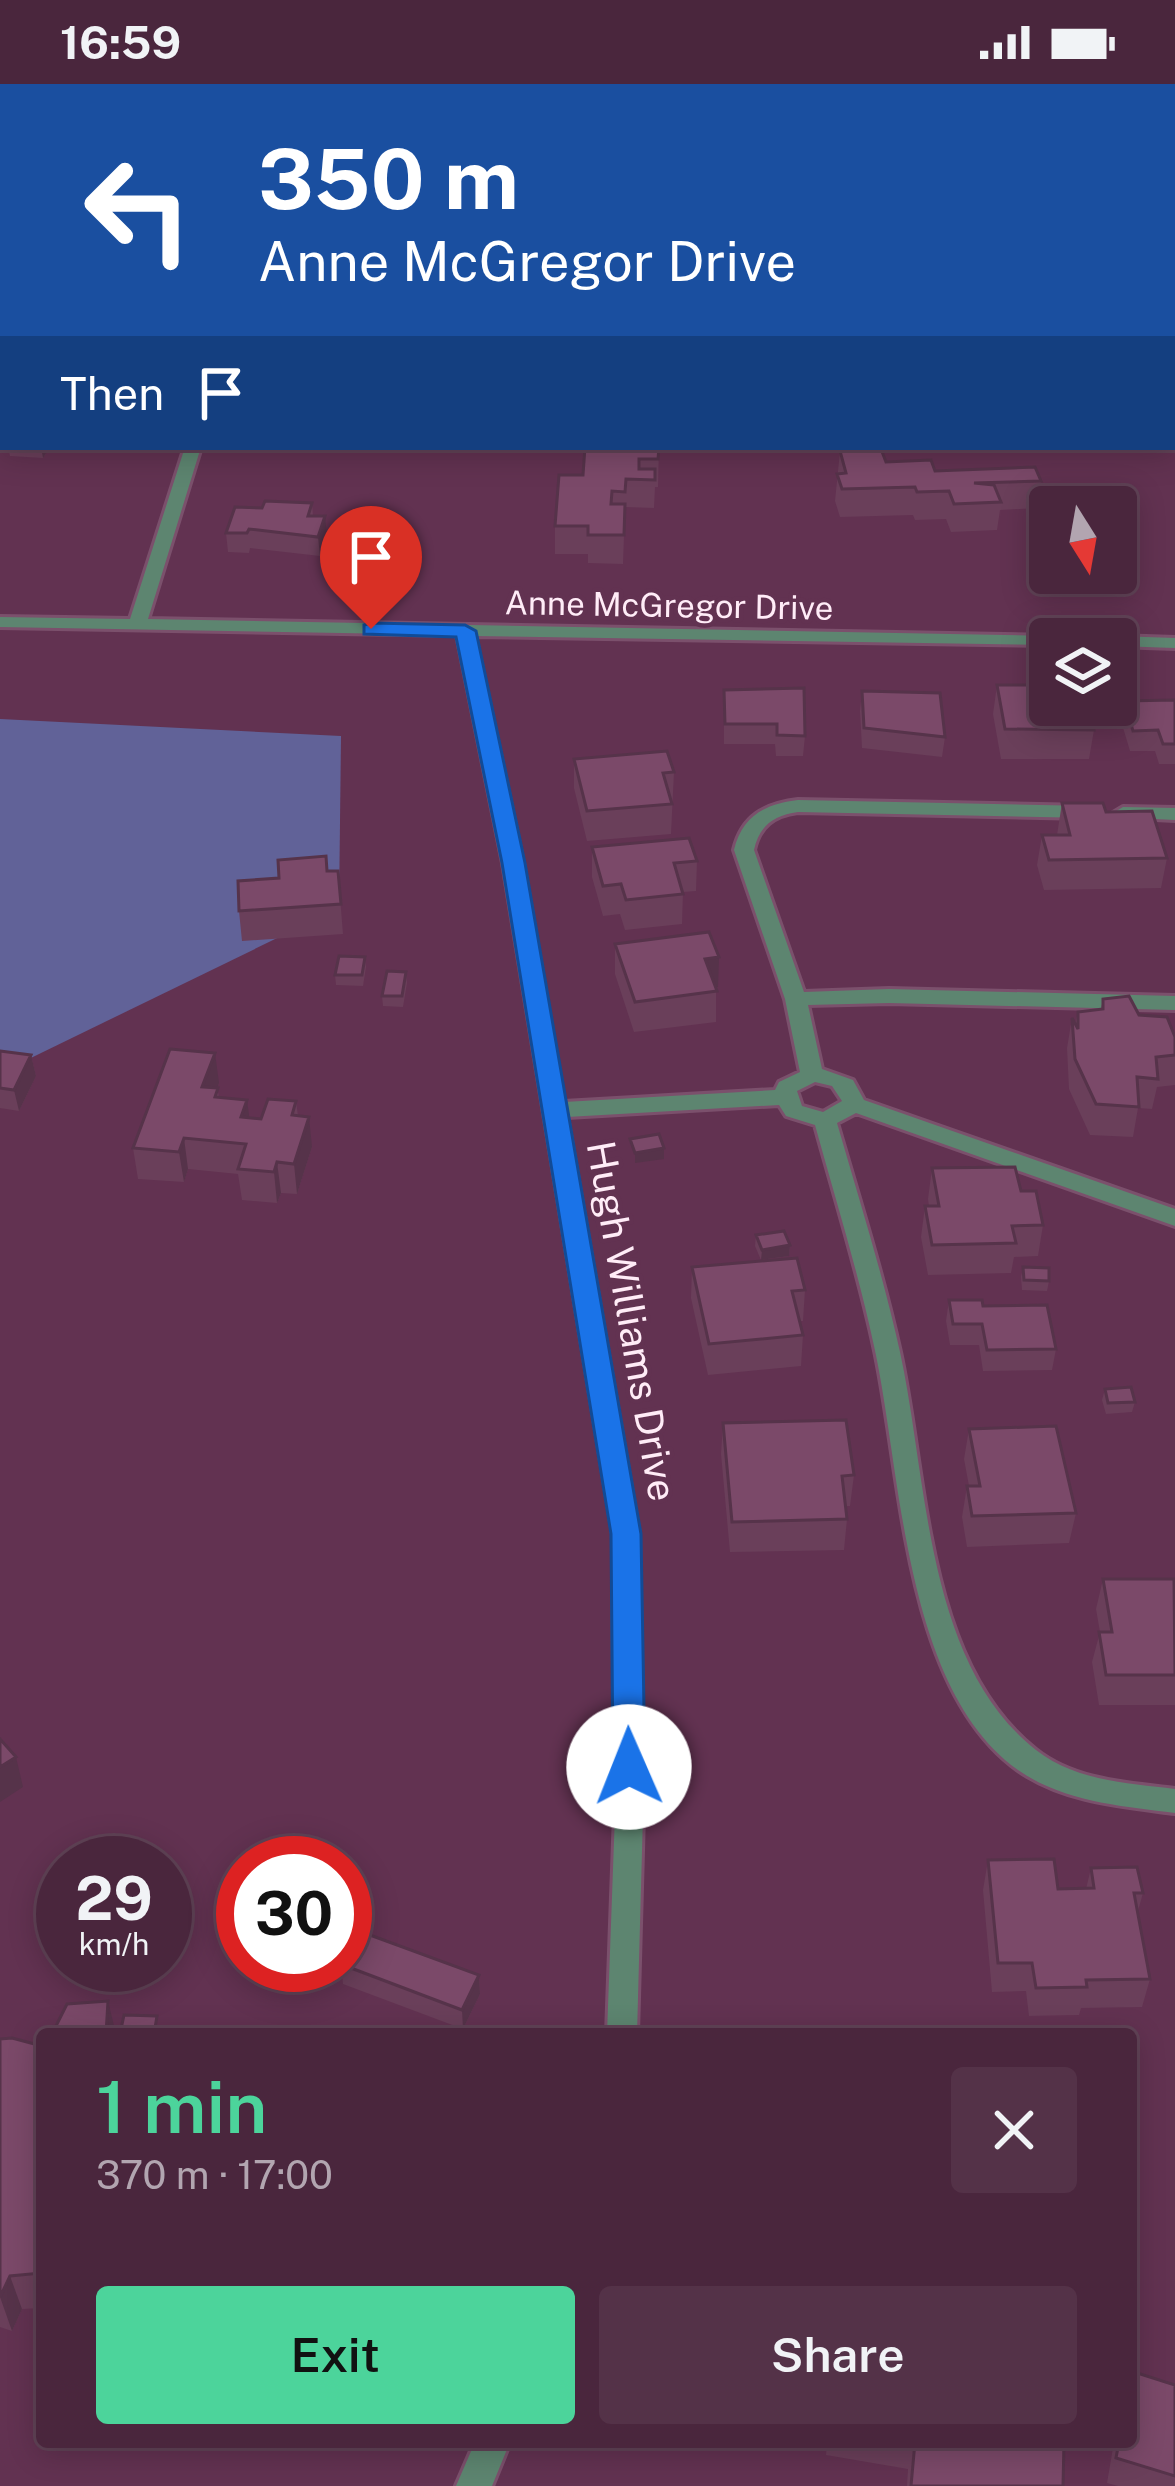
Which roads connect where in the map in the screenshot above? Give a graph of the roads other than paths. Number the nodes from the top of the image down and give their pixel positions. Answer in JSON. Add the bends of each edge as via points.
{"nodes":[{"id":1,"x":192,"y":450,"type":"edge"},
{"id":2,"x":0,"y":622,"type":"edge"},
{"id":3,"x":137,"y":625,"type":"junction"},
{"id":4,"x":465,"y":631,"type":"junction"},
{"id":5,"x":1029,"y":640,"type":"edge"},
{"id":6,"x":1137,"y":642,"type":"edge"},
{"id":7,"x":1175,"y":643,"type":"edge"},
{"id":8,"x":1175,"y":814,"type":"edge"},
{"id":9,"x":796,"y":999,"type":"junction"},
{"id":10,"x":1175,"y":1003,"type":"edge"},
{"id":11,"x":812,"y":1075,"type":"junction"},
{"id":12,"x":784,"y":1097,"type":"junction"},
{"id":13,"x":854,"y":1104,"type":"junction"},
{"id":14,"x":552,"y":1110,"type":"junction"},
{"id":15,"x":825,"y":1120,"type":"junction"},
{"id":16,"x":1175,"y":1218,"type":"edge"},
{"id":17,"x":1175,"y":1802,"type":"edge"},
{"id":18,"x":622,"y":2028,"type":"edge"},
{"id":19,"x":490,"y":2448,"type":"edge"},
{"id":20,"x":474,"y":2486,"type":"edge"}],
"edges":[{"from":1,"to":3,"type":"street"},
{"from":2,"to":3,"type":"street","name":"Anne McGregor Drive"},
{"from":3,"to":4,"type":"street","name":"Anne McGregor Drive"},
{"from":4,"to":5,"type":"street","name":"Anne McGregor Drive"},
{"from":4,"to":14,"type":"street","name":"Hugh Williams Drive"},
{"from":6,"to":7,"type":"street"},
{"from":8,"to":9,"type":"street","via":[[798,806],[770,812],[748,832],[744,850]]},
{"from":9,"to":10,"type":"street"},
{"from":9,"to":11,"type":"street"},
{"from":11,"to":12,"type":"street"},
{"from":11,"to":13,"type":"street","via":[[839,1080]]},
{"from":12,"to":14,"type":"street"},
{"from":12,"to":15,"type":"street","via":[[794,1112]]},
{"from":13,"to":15,"type":"street"},
{"from":13,"to":16,"type":"street"},
{"from":14,"to":18,"type":"street","name":"Hugh Williams Drive","via":[[626,1534]]},
{"from":15,"to":17,"type":"street","via":[[891,1368],[934,1608],[954,1670],[988,1726],[1055,1775],[1128,1802]]},
{"from":19,"to":20,"type":"street"}]}
